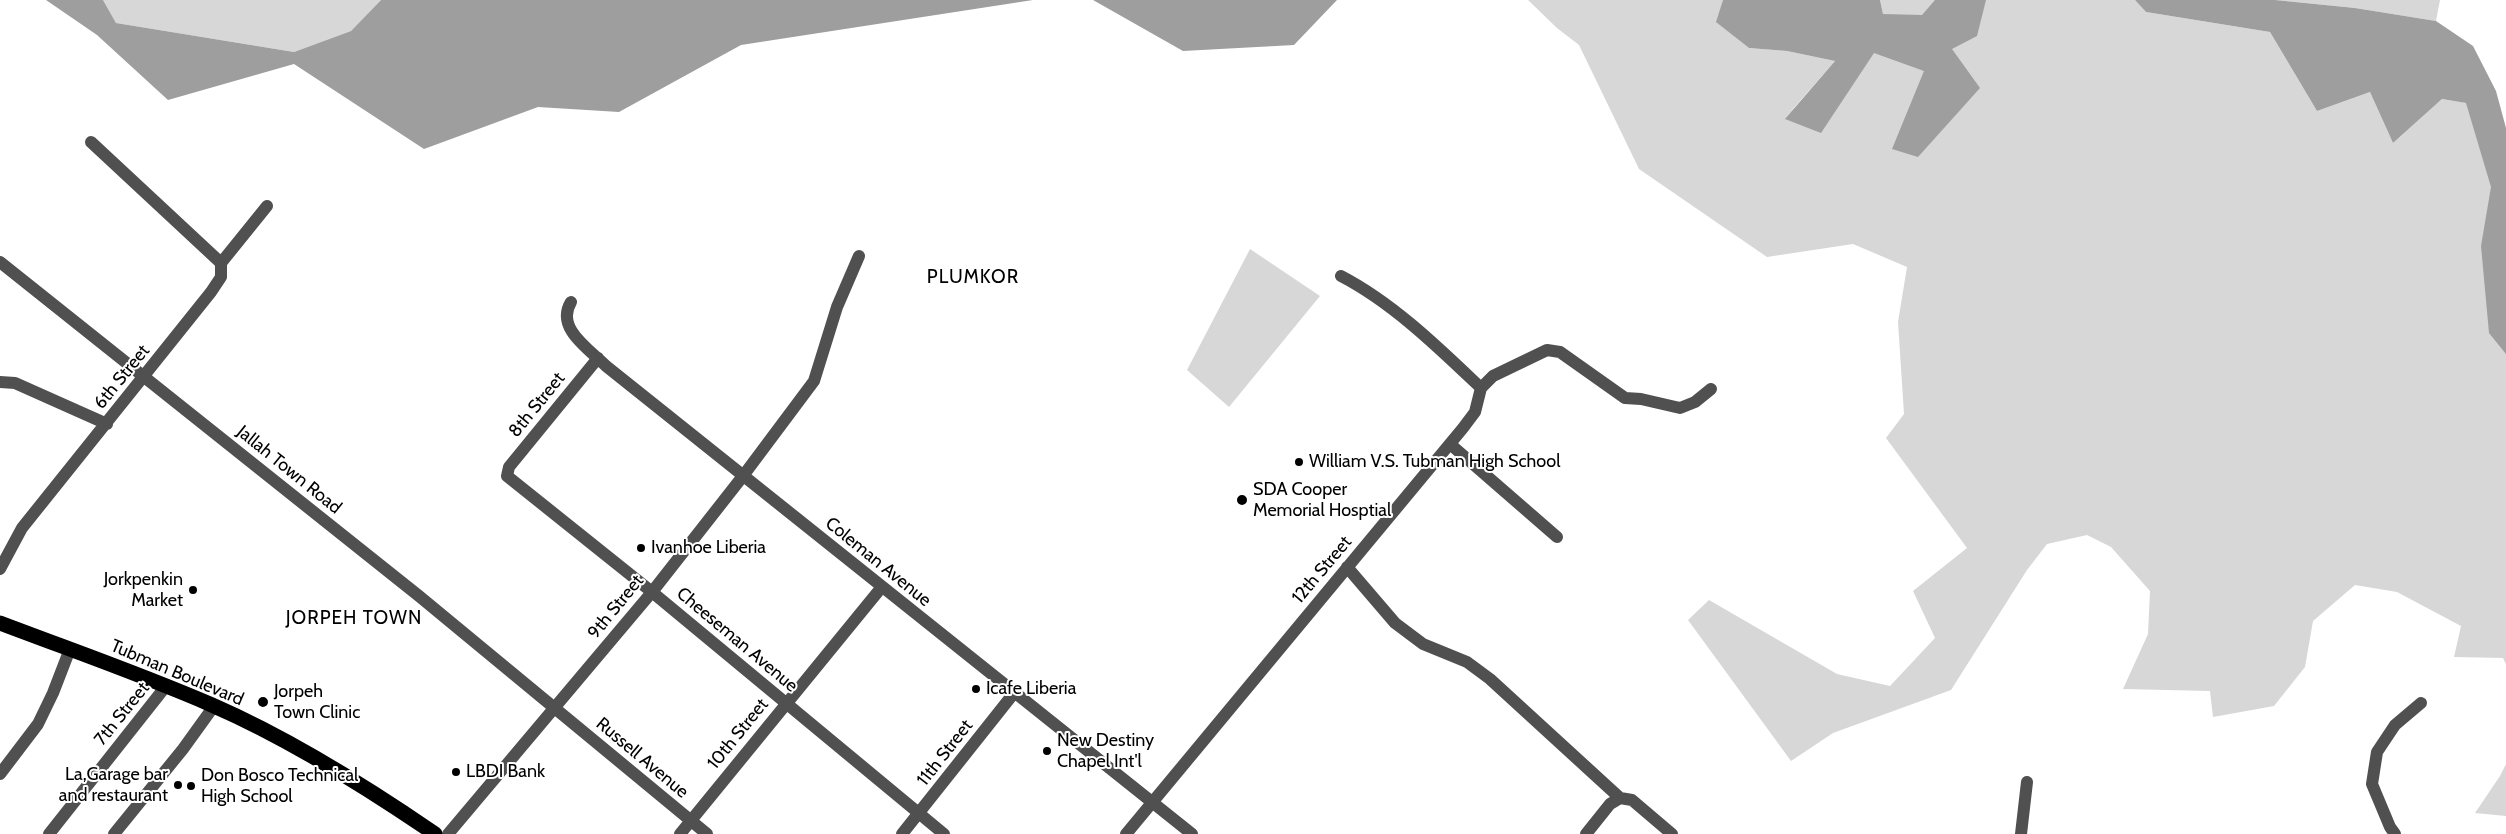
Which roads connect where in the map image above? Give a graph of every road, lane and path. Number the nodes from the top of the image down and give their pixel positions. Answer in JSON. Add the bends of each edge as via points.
{"nodes":[{"id":1,"x":91,"y":142,"type":"dead end"},
{"id":2,"x":267,"y":206,"type":"dead end"},
{"id":3,"x":859,"y":256,"type":"dead end"},
{"id":4,"x":0,"y":262,"type":"edge"},
{"id":5,"x":221,"y":263,"type":"junction"},
{"id":6,"x":1341,"y":276,"type":"dead end"},
{"id":7,"x":571,"y":302,"type":"dead end"},
{"id":8,"x":598,"y":358,"type":"junction"},
{"id":9,"x":144,"y":377,"type":"junction"},
{"id":10,"x":0,"y":382,"type":"edge"},
{"id":11,"x":1482,"y":388,"type":"junction"},
{"id":12,"x":1711,"y":389,"type":"dead end"},
{"id":13,"x":107,"y":424,"type":"junction"},
{"id":14,"x":1450,"y":444,"type":"junction"},
{"id":15,"x":507,"y":476,"type":"joint"},
{"id":16,"x":743,"y":476,"type":"junction"},
{"id":17,"x":1557,"y":537,"type":"dead end"},
{"id":18,"x":1347,"y":567,"type":"junction"},
{"id":19,"x":0,"y":570,"type":"edge"},
{"id":20,"x":881,"y":588,"type":"junction"},
{"id":21,"x":652,"y":592,"type":"junction"},
{"id":22,"x":0,"y":623,"type":"edge"},
{"id":23,"x":70,"y":649,"type":"junction"},
{"id":24,"x":166,"y":686,"type":"junction"},
{"id":25,"x":1014,"y":693,"type":"junction"},
{"id":26,"x":2421,"y":703,"type":"dead end"},
{"id":27,"x":786,"y":704,"type":"junction"},
{"id":28,"x":214,"y":706,"type":"junction"},
{"id":29,"x":556,"y":708,"type":"junction"},
{"id":30,"x":0,"y":774,"type":"edge"},
{"id":31,"x":2027,"y":782,"type":"dead end"},
{"id":32,"x":1620,"y":798,"type":"junction"},
{"id":33,"x":1152,"y":802,"type":"junction"},
{"id":34,"x":919,"y":814,"type":"junction"},
{"id":35,"x":690,"y":820,"type":"junction"},
{"id":36,"x":49,"y":834,"type":"edge"},
{"id":37,"x":114,"y":834,"type":"edge"},
{"id":38,"x":435,"y":834,"type":"edge"},
{"id":39,"x":448,"y":834,"type":"edge"},
{"id":40,"x":680,"y":834,"type":"edge"},
{"id":41,"x":707,"y":834,"type":"edge"},
{"id":42,"x":902,"y":834,"type":"edge"},
{"id":43,"x":944,"y":834,"type":"edge"},
{"id":44,"x":1126,"y":834,"type":"edge"},
{"id":45,"x":1192,"y":834,"type":"edge"},
{"id":46,"x":1586,"y":834,"type":"edge"},
{"id":47,"x":1672,"y":834,"type":"edge"},
{"id":48,"x":2021,"y":834,"type":"edge"},
{"id":49,"x":2395,"y":834,"type":"edge"}],
"edges":[{"from":1,"to":5,"type":"street"},
{"from":2,"to":5,"type":"street","name":"6th Street"},
{"from":3,"to":16,"type":"street","name":"9th Street","via":[[837,307],[814,381]]},
{"from":4,"to":9,"type":"street","name":"Jallah Town Road"},
{"from":5,"to":9,"type":"street","name":"6th Street","via":[[221,277],[216,285]]},
{"from":6,"to":11,"type":"street","via":[[1425,335]]},
{"from":7,"to":8,"type":"street","name":"Coleman Avenue","via":[[566,312],[568,326]]},
{"from":8,"to":15,"type":"street","name":"8th Street","via":[[509,467]]},
{"from":8,"to":16,"type":"street","name":"Coleman Avenue"},
{"from":9,"to":13,"type":"street","name":"6th Street"},
{"from":9,"to":29,"type":"street","name":"Jallah Town Road"},
{"from":10,"to":13,"type":"street","via":[[15,383]]},
{"from":11,"to":12,"type":"street","via":[[1497,374],[1552,349],[1625,398],[1680,408],[1695,402]]},
{"from":11,"to":14,"type":"street","name":"12th Street","via":[[1475,412]]},
{"from":13,"to":19,"type":"street","name":"6th Street","via":[[22,528]]},
{"from":14,"to":17,"type":"street"},
{"from":14,"to":18,"type":"street","name":"12th Street"},
{"from":15,"to":21,"type":"street","name":"Cheeseman Avenue"},
{"from":16,"to":20,"type":"street","name":"Coleman Avenue"},
{"from":16,"to":21,"type":"street","name":"9th Street"},
{"from":18,"to":32,"type":"street","via":[[1395,623],[1423,644],[1467,662],[1490,679]]},
{"from":18,"to":33,"type":"street","name":"12th Street"},
{"from":20,"to":25,"type":"street","name":"Coleman Avenue"},
{"from":20,"to":27,"type":"street","name":"10th Street"},
{"from":21,"to":27,"type":"street","name":"Cheeseman Avenue"},
{"from":21,"to":29,"type":"street","name":"9th Street"},
{"from":22,"to":23,"type":"highway","name":"Tubman Boulevard"},
{"from":23,"to":24,"type":"highway","name":"Tubman Boulevard"},
{"from":23,"to":30,"type":"street","via":[[38,724]]},
{"from":24,"to":28,"type":"highway","name":"Tubman Boulevard"},
{"from":24,"to":36,"type":"street","name":"7th Street"},
{"from":25,"to":33,"type":"street","name":"Coleman Avenue"},
{"from":25,"to":34,"type":"street","name":"11th Street"},
{"from":26,"to":49,"type":"street","via":[[2395,725],[2377,752],[2372,784]]},
{"from":27,"to":34,"type":"street","name":"Cheeseman Avenue"},
{"from":27,"to":35,"type":"street","name":"10th Street"},
{"from":28,"to":37,"type":"street"},
{"from":28,"to":38,"type":"highway","name":"Tubman Boulevard","via":[[386,800]]},
{"from":29,"to":35,"type":"street","name":"Russell Avenue"},
{"from":29,"to":39,"type":"street","name":"9th Street"},
{"from":31,"to":48,"type":"street"},
{"from":32,"to":46,"type":"street","via":[[1610,804]]},
{"from":32,"to":47,"type":"street","via":[[1632,800]]},
{"from":33,"to":44,"type":"street","name":"12th Street"},
{"from":33,"to":45,"type":"street","name":"Coleman Avenue"},
{"from":34,"to":42,"type":"street","name":"11th Street"},
{"from":34,"to":43,"type":"street","name":"Cheeseman Avenue"},
{"from":35,"to":40,"type":"street","name":"10th Street"},
{"from":35,"to":41,"type":"street","name":"Russell Avenue"}]}
